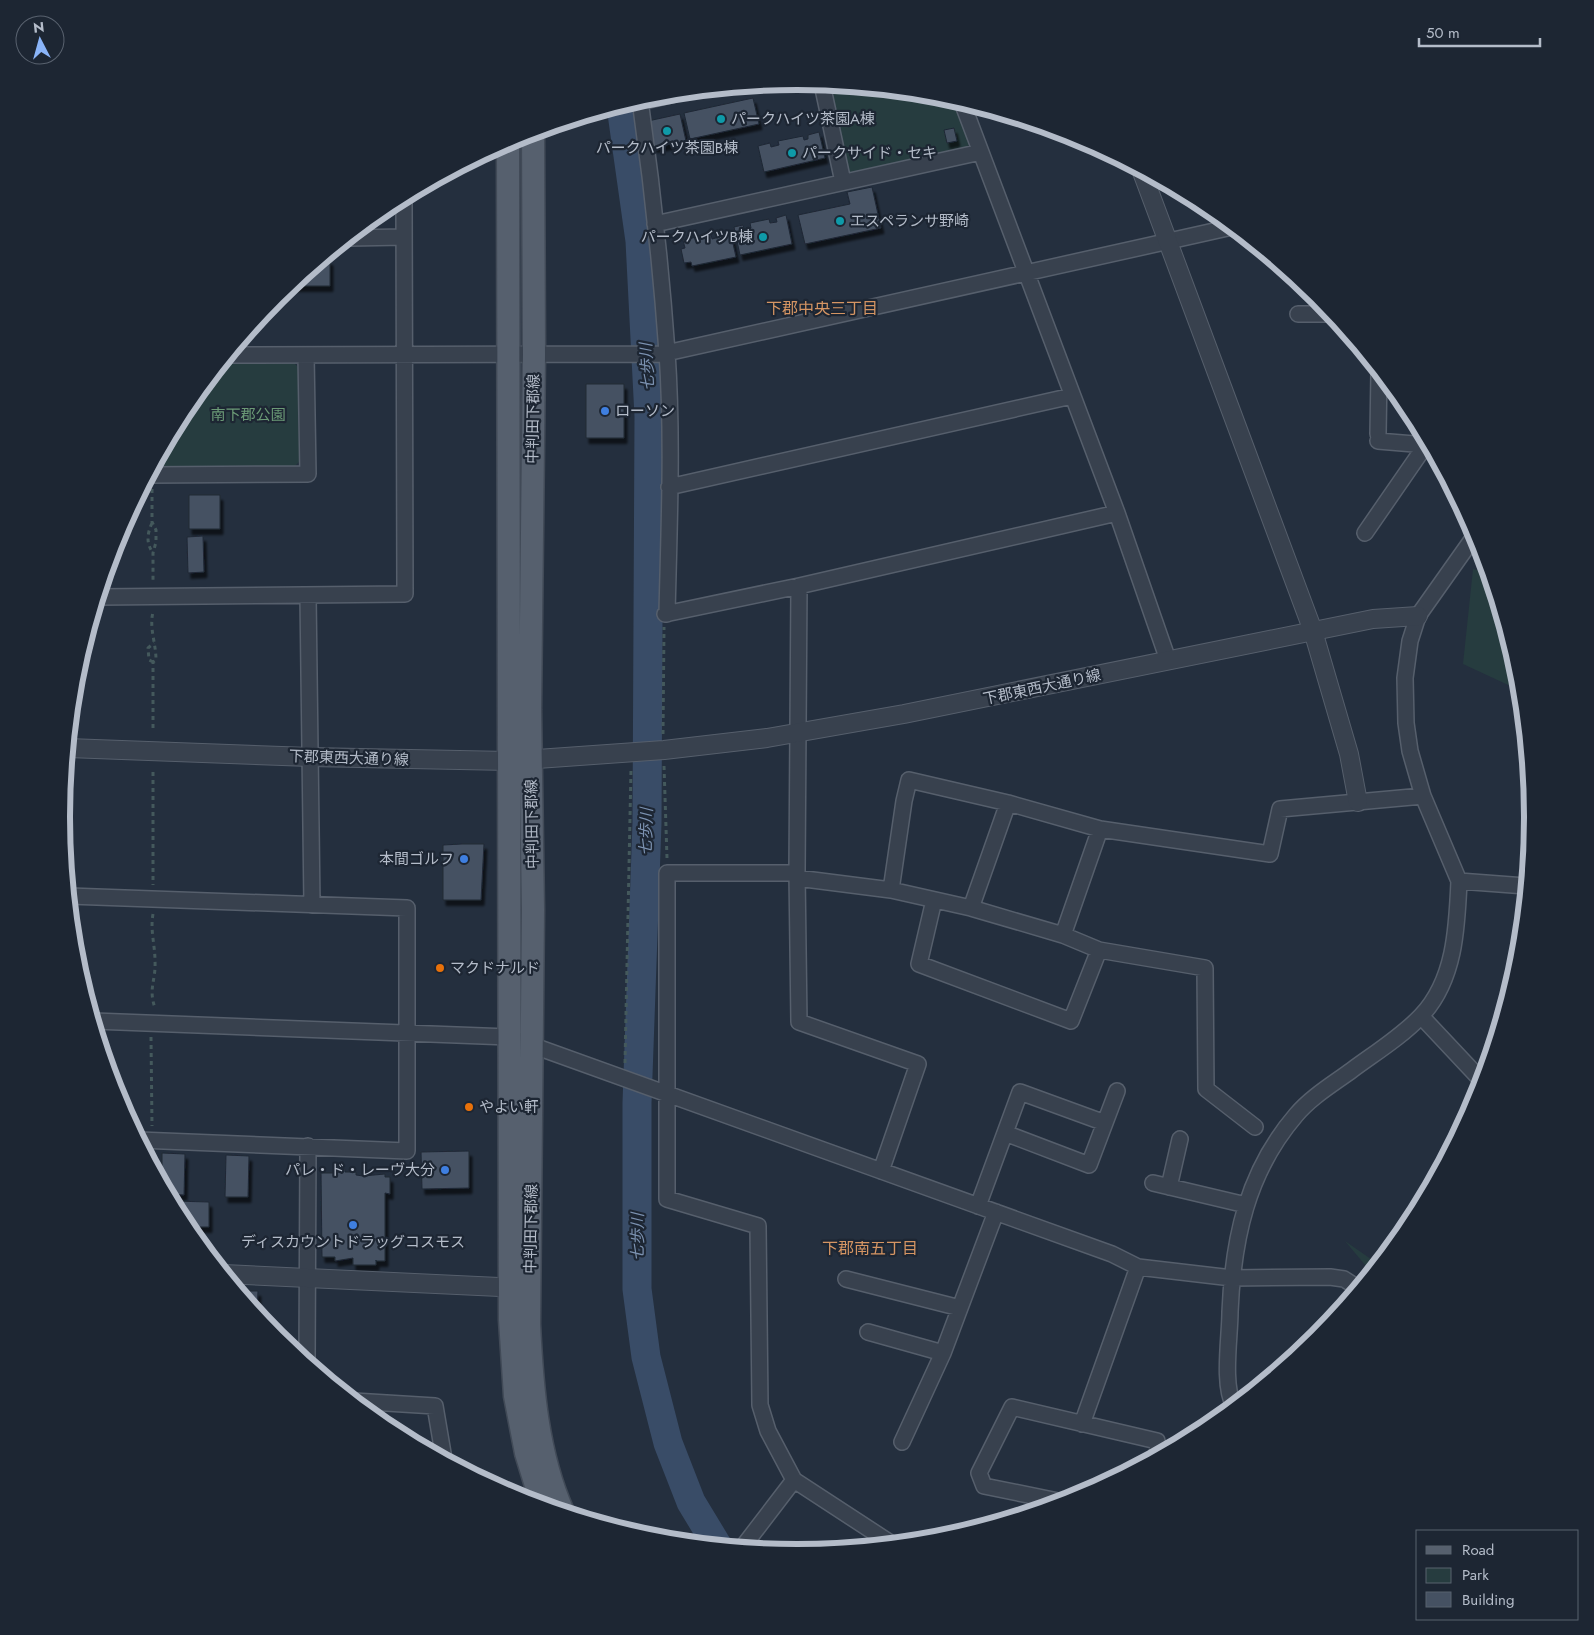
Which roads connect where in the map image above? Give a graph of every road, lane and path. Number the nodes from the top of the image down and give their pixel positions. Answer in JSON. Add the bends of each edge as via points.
{"nodes":[{"id":1,"x":824,"y":91,"type":"edge"},
{"id":2,"x":641,"y":107,"type":"edge"},
{"id":3,"x":965,"y":110,"type":"edge"},
{"id":4,"x":532,"y":141,"type":"edge"},
{"id":5,"x":508,"y":151,"type":"edge"},
{"id":6,"x":981,"y":152,"type":"junction"},
{"id":7,"x":1145,"y":179,"type":"edge"},
{"id":8,"x":843,"y":182,"type":"junction"},
{"id":9,"x":404,"y":206,"type":"edge"},
{"id":10,"x":655,"y":224,"type":"junction"},
{"id":11,"x":1223,"y":229,"type":"edge"},
{"id":12,"x":404,"y":237,"type":"junction"},
{"id":13,"x":358,"y":238,"type":"edge"},
{"id":14,"x":1168,"y":241,"type":"junction"},
{"id":15,"x":1026,"y":273,"type":"junction"},
{"id":16,"x":1298,"y":314,"type":"dead end"},
{"id":17,"x":1321,"y":314,"type":"edge"},
{"id":18,"x":405,"y":354,"type":"junction"},
{"id":19,"x":508,"y":354,"type":"junction"},
{"id":20,"x":534,"y":354,"type":"junction"},
{"id":21,"x":664,"y":354,"type":"junction"},
{"id":22,"x":236,"y":355,"type":"edge"},
{"id":23,"x":306,"y":355,"type":"junction"},
{"id":24,"x":1379,"y":382,"type":"edge"},
{"id":25,"x":1072,"y":396,"type":"junction"},
{"id":26,"x":1423,"y":448,"type":"edge"},
{"id":27,"x":1425,"y":451,"type":"edge"},
{"id":28,"x":154,"y":479,"type":"edge"},
{"id":29,"x":151,"y":484,"type":"edge"},
{"id":30,"x":669,"y":487,"type":"junction"},
{"id":31,"x":1116,"y":513,"type":"junction"},
{"id":32,"x":152,"y":522,"type":"junction"},
{"id":33,"x":1365,"y":533,"type":"dead end"},
{"id":34,"x":1470,"y":542,"type":"edge"},
{"id":35,"x":153,"y":554,"type":"junction"},
{"id":36,"x":153,"y":585,"type":"dead end"},
{"id":37,"x":799,"y":586,"type":"junction"},
{"id":38,"x":308,"y":595,"type":"junction"},
{"id":39,"x":105,"y":597,"type":"edge"},
{"id":40,"x":153,"y":608,"type":"dead end"},
{"id":41,"x":666,"y":614,"type":"junction"},
{"id":42,"x":1418,"y":616,"type":"junction"},
{"id":43,"x":1313,"y":632,"type":"junction"},
{"id":44,"x":154,"y":643,"type":"junction"},
{"id":45,"x":1168,"y":660,"type":"junction"},
{"id":46,"x":153,"y":662,"type":"junction"},
{"id":47,"x":153,"y":728,"type":"dead end"},
{"id":48,"x":799,"y":732,"type":"junction"},
{"id":49,"x":74,"y":748,"type":"edge"},
{"id":50,"x":664,"y":750,"type":"junction"},
{"id":51,"x":310,"y":757,"type":"junction"},
{"id":52,"x":520,"y":761,"type":"junction"},
{"id":53,"x":630,"y":761,"type":"junction"},
{"id":54,"x":153,"y":772,"type":"dead end"},
{"id":55,"x":1423,"y":796,"type":"junction"},
{"id":56,"x":1008,"y":802,"type":"junction"},
{"id":57,"x":1358,"y":802,"type":"junction"},
{"id":58,"x":1100,"y":829,"type":"junction"},
{"id":59,"x":667,"y":873,"type":"junction"},
{"id":60,"x":797,"y":876,"type":"junction"},
{"id":61,"x":1459,"y":881,"type":"junction"},
{"id":62,"x":1520,"y":886,"type":"edge"},
{"id":63,"x":891,"y":890,"type":"junction"},
{"id":64,"x":153,"y":891,"type":"dead end"},
{"id":65,"x":75,"y":896,"type":"edge"},
{"id":66,"x":934,"y":900,"type":"junction"},
{"id":67,"x":312,"y":905,"type":"junction"},
{"id":68,"x":971,"y":908,"type":"junction"},
{"id":69,"x":154,"y":911,"type":"dead end"},
{"id":70,"x":1063,"y":935,"type":"junction"},
{"id":71,"x":1099,"y":950,"type":"junction"},
{"id":72,"x":154,"y":1014,"type":"dead end"},
{"id":73,"x":1421,"y":1016,"type":"junction"},
{"id":74,"x":100,"y":1021,"type":"edge"},
{"id":75,"x":152,"y":1029,"type":"dead end"},
{"id":76,"x":407,"y":1033,"type":"junction"},
{"id":77,"x":509,"y":1037,"type":"junction"},
{"id":78,"x":531,"y":1045,"type":"junction"},
{"id":79,"x":1476,"y":1075,"type":"edge"},
{"id":80,"x":627,"y":1080,"type":"junction"},
{"id":81,"x":1117,"y":1091,"type":"dead end"},
{"id":82,"x":662,"y":1092,"type":"junction"},
{"id":83,"x":1105,"y":1123,"type":"junction"},
{"id":84,"x":1254,"y":1127,"type":"dead end"},
{"id":85,"x":1005,"y":1133,"type":"junction"},
{"id":86,"x":145,"y":1136,"type":"edge"},
{"id":87,"x":1180,"y":1138,"type":"dead end"},
{"id":88,"x":308,"y":1146,"type":"junction"},
{"id":89,"x":882,"y":1171,"type":"junction"},
{"id":90,"x":1153,"y":1184,"type":"dead end"},
{"id":91,"x":1169,"y":1187,"type":"junction"},
{"id":92,"x":1246,"y":1205,"type":"junction"},
{"id":93,"x":978,"y":1206,"type":"junction"},
{"id":94,"x":996,"y":1212,"type":"junction"},
{"id":95,"x":1138,"y":1267,"type":"junction"},
{"id":96,"x":232,"y":1274,"type":"edge"},
{"id":97,"x":308,"y":1278,"type":"junction"},
{"id":98,"x":1232,"y":1278,"type":"junction"},
{"id":99,"x":846,"y":1279,"type":"dead end"},
{"id":100,"x":1354,"y":1285,"type":"edge"},
{"id":101,"x":519,"y":1288,"type":"junction"},
{"id":102,"x":960,"y":1308,"type":"junction"},
{"id":103,"x":868,"y":1332,"type":"dead end"},
{"id":104,"x":307,"y":1354,"type":"edge"},
{"id":105,"x":943,"y":1354,"type":"junction"},
{"id":106,"x":1231,"y":1401,"type":"edge"},
{"id":107,"x":366,"y":1403,"type":"edge"},
{"id":108,"x":1082,"y":1424,"type":"junction"},
{"id":109,"x":902,"y":1442,"type":"dead end"},
{"id":110,"x":1158,"y":1448,"type":"edge"},
{"id":111,"x":443,"y":1452,"type":"edge"},
{"id":112,"x":794,"y":1480,"type":"junction"},
{"id":113,"x":540,"y":1497,"type":"edge"},
{"id":114,"x":1049,"y":1499,"type":"edge"},
{"id":115,"x":561,"y":1505,"type":"edge"},
{"id":116,"x":884,"y":1539,"type":"edge"},
{"id":117,"x":747,"y":1543,"type":"edge"}],
"edges":[{"from":1,"to":8,"type":"street"},
{"from":2,"to":10,"type":"street"},
{"from":3,"to":6,"type":"street"},
{"from":4,"to":20,"type":"main road","name":"中判田下郡線"},
{"from":5,"to":19,"type":"main road","name":"中判田下郡線"},
{"from":6,"to":8,"type":"street"},
{"from":6,"to":15,"type":"street"},
{"from":7,"to":14,"type":"street"},
{"from":8,"to":10,"type":"street"},
{"from":9,"to":12,"type":"street"},
{"from":10,"to":21,"type":"street"},
{"from":11,"to":14,"type":"street"},
{"from":12,"to":13,"type":"street"},
{"from":12,"to":18,"type":"street"},
{"from":14,"to":15,"type":"street"},
{"from":14,"to":43,"type":"street"},
{"from":15,"to":21,"type":"street"},
{"from":15,"to":25,"type":"street"},
{"from":16,"to":17,"type":"street"},
{"from":18,"to":19,"type":"street"},
{"from":18,"to":23,"type":"street"},
{"from":18,"to":38,"type":"street","via":[[405,594]]},
{"from":19,"to":20,"type":"street"},
{"from":19,"to":52,"type":"main road","name":"中判田下郡線"},
{"from":20,"to":21,"type":"street"},
{"from":20,"to":52,"type":"main road","name":"中判田下郡線"},
{"from":21,"to":30,"type":"street"},
{"from":22,"to":23,"type":"street"},
{"from":23,"to":28,"type":"street","via":[[308,474]]},
{"from":24,"to":26,"type":"street","via":[[1378,437]]},
{"from":25,"to":30,"type":"street"},
{"from":25,"to":31,"type":"street"},
{"from":27,"to":33,"type":"street"},
{"from":29,"to":32,"type":"path"},
{"from":30,"to":41,"type":"street"},
{"from":31,"to":37,"type":"street"},
{"from":31,"to":45,"type":"street"},
{"from":32,"to":35,"type":"path","via":[[156,530]]},
{"from":32,"to":35,"type":"path","via":[[148,546]]},
{"from":34,"to":42,"type":"street"},
{"from":35,"to":36,"type":"path"},
{"from":37,"to":41,"type":"street"},
{"from":37,"to":48,"type":"street"},
{"from":38,"to":39,"type":"street"},
{"from":38,"to":51,"type":"street"},
{"from":40,"to":44,"type":"path","via":[[151,628]]},
{"from":41,"to":50,"type":"path"},
{"from":42,"to":43,"type":"street","name":"下郡東西大通り線","via":[[1373,619]]},
{"from":42,"to":55,"type":"street","via":[[1404,678],[1410,751]]},
{"from":43,"to":45,"type":"street","name":"下郡東西大通り線"},
{"from":43,"to":57,"type":"street","via":[[1349,754]]},
{"from":44,"to":46,"type":"path","via":[[156,660]]},
{"from":44,"to":46,"type":"path","via":[[148,648],[149,660]]},
{"from":45,"to":48,"type":"street","name":"下郡東西大通り線","via":[[949,706]]},
{"from":46,"to":47,"type":"path"},
{"from":48,"to":50,"type":"street","name":"下郡東西大通り線"},
{"from":48,"to":60,"type":"street"},
{"from":49,"to":51,"type":"street","name":"下郡東西大通り線"},
{"from":50,"to":53,"type":"street","name":"下郡東西大通り線"},
{"from":50,"to":59,"type":"path"},
{"from":51,"to":52,"type":"street","name":"下郡東西大通り線"},
{"from":51,"to":67,"type":"street"},
{"from":52,"to":53,"type":"street","name":"下郡東西大通り線"},
{"from":52,"to":77,"type":"main road","name":"中判田下郡線"},
{"from":52,"to":78,"type":"main road","name":"中判田下郡線","via":[[533,910]]},
{"from":53,"to":80,"type":"path"},
{"from":54,"to":64,"type":"path"},
{"from":55,"to":57,"type":"street"},
{"from":55,"to":61,"type":"street"},
{"from":56,"to":58,"type":"street"},
{"from":56,"to":63,"type":"street","via":[[909,780]]},
{"from":56,"to":68,"type":"street"},
{"from":57,"to":58,"type":"street","via":[[1280,809],[1270,854]]},
{"from":58,"to":70,"type":"street"},
{"from":59,"to":60,"type":"street"},
{"from":59,"to":82,"type":"street"},
{"from":60,"to":63,"type":"street"},
{"from":60,"to":89,"type":"street","via":[[799,1022],[918,1064]]},
{"from":61,"to":62,"type":"street"},
{"from":61,"to":73,"type":"street","via":[[1455,944],[1443,983]]},
{"from":63,"to":66,"type":"street"},
{"from":65,"to":67,"type":"street"},
{"from":66,"to":68,"type":"street"},
{"from":66,"to":71,"type":"street","via":[[918,964],[1071,1021]]},
{"from":67,"to":76,"type":"street","via":[[408,908]]},
{"from":68,"to":70,"type":"street"},
{"from":69,"to":72,"type":"path","via":[[151,926],[155,966],[151,988]]},
{"from":70,"to":71,"type":"street"},
{"from":71,"to":84,"type":"street","via":[[1205,968],[1206,1089]]},
{"from":73,"to":79,"type":"street"},
{"from":73,"to":92,"type":"street","via":[[1297,1114],[1263,1163]]},
{"from":74,"to":76,"type":"street"},
{"from":75,"to":86,"type":"path"},
{"from":76,"to":77,"type":"street"},
{"from":76,"to":88,"type":"street","via":[[407,1151]]},
{"from":77,"to":78,"type":"street"},
{"from":77,"to":101,"type":"main road","name":"中判田下郡線"},
{"from":78,"to":80,"type":"street"},
{"from":78,"to":101,"type":"main road","name":"中判田下郡線"},
{"from":80,"to":82,"type":"street"},
{"from":81,"to":83,"type":"street"},
{"from":82,"to":89,"type":"street"},
{"from":82,"to":112,"type":"street","via":[[667,1199],[758,1226],[760,1405],[768,1431]]},
{"from":83,"to":85,"type":"street","via":[[1020,1092]]},
{"from":83,"to":85,"type":"street","via":[[1089,1165]]},
{"from":85,"to":93,"type":"street"},
{"from":86,"to":88,"type":"street"},
{"from":87,"to":91,"type":"street"},
{"from":88,"to":97,"type":"street"},
{"from":89,"to":93,"type":"street"},
{"from":90,"to":91,"type":"street"},
{"from":91,"to":92,"type":"street"},
{"from":92,"to":98,"type":"street"},
{"from":93,"to":94,"type":"street"},
{"from":94,"to":95,"type":"street","via":[[1112,1254]]},
{"from":94,"to":102,"type":"street"},
{"from":95,"to":98,"type":"street"},
{"from":95,"to":108,"type":"street"},
{"from":96,"to":97,"type":"street"},
{"from":97,"to":101,"type":"street"},
{"from":97,"to":104,"type":"street"},
{"from":98,"to":100,"type":"street","via":[[1330,1277],[1344,1279]]},
{"from":98,"to":106,"type":"street","via":[[1228,1369]]},
{"from":99,"to":102,"type":"street"},
{"from":101,"to":113,"type":"main road","name":"中判田下郡線","via":[[515,1396],[526,1453]]},
{"from":101,"to":115,"type":"main road","name":"中判田下郡線","via":[[543,1446]]},
{"from":102,"to":105,"type":"street"},
{"from":103,"to":105,"type":"street"},
{"from":105,"to":109,"type":"street"},
{"from":107,"to":111,"type":"street","via":[[435,1406]]},
{"from":108,"to":110,"type":"street","via":[[1157,1441]]},
{"from":108,"to":114,"type":"street","via":[[1012,1407],[980,1473],[984,1486]]},
{"from":112,"to":116,"type":"street"},
{"from":112,"to":117,"type":"street"}]}
